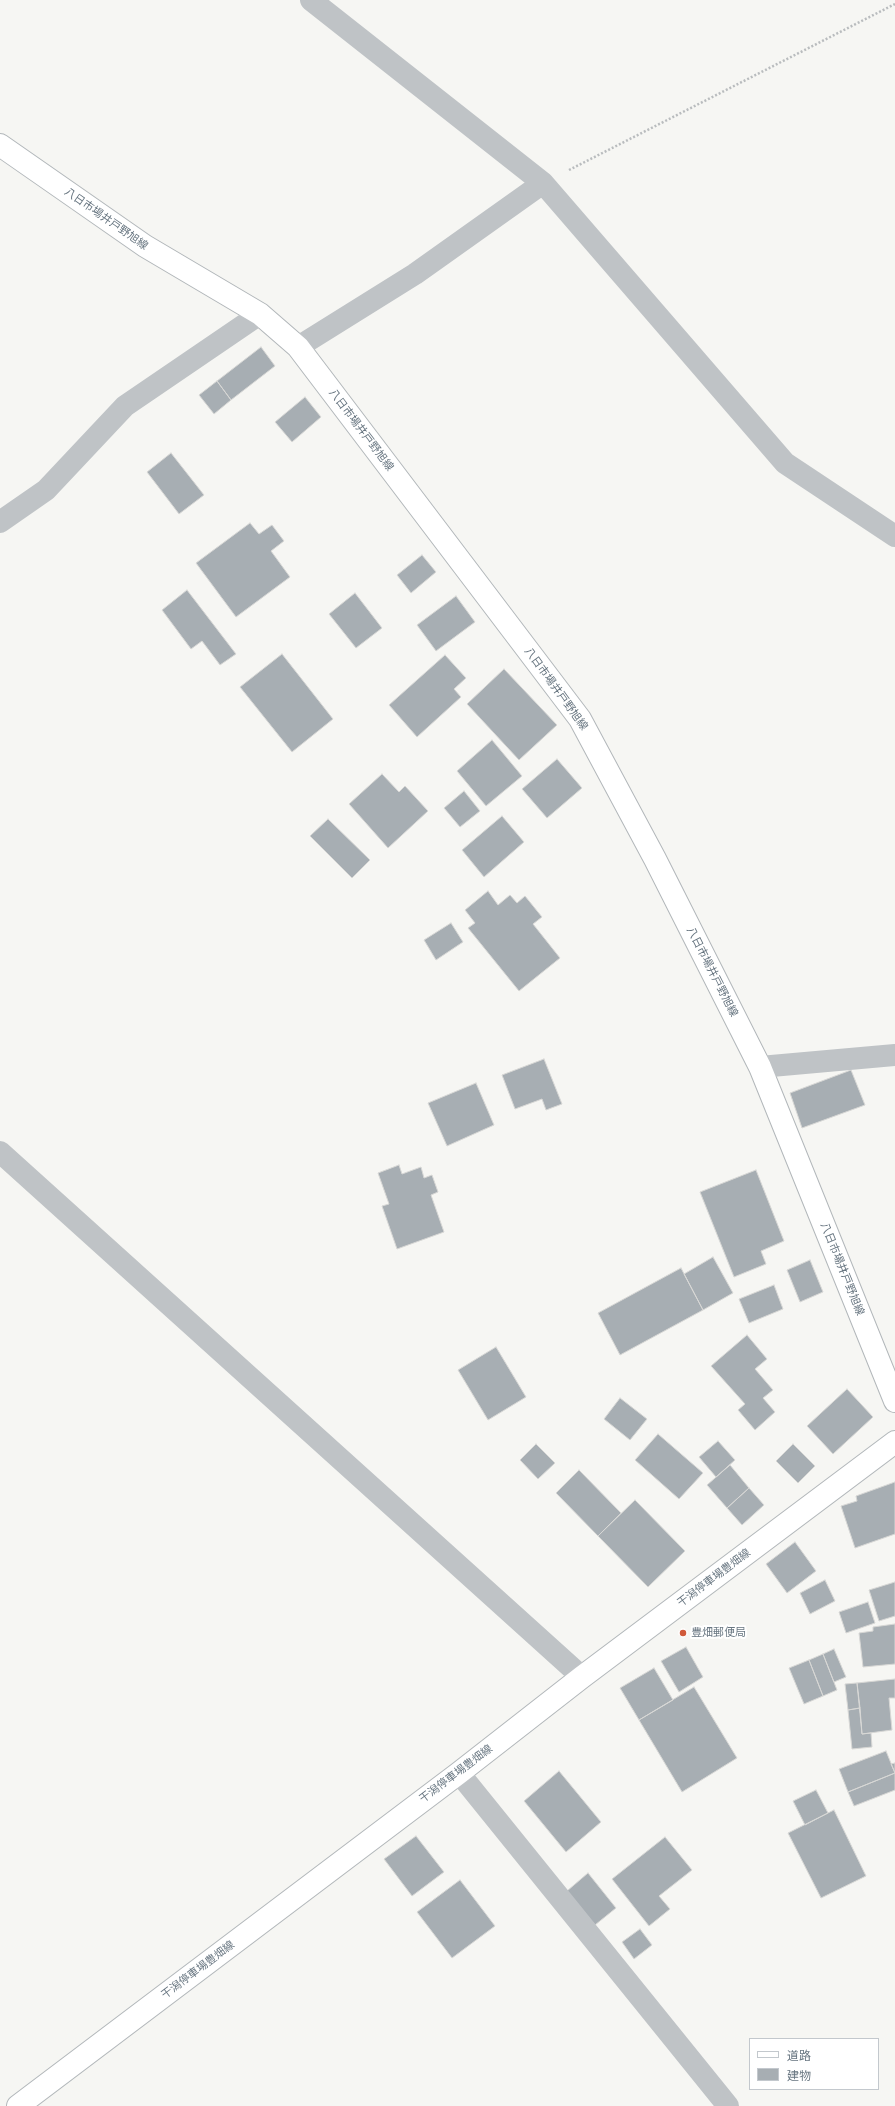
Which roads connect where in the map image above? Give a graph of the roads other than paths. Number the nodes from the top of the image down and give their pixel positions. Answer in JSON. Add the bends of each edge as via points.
{"nodes":[{"id":1,"x":311,"y":0,"type":"edge"},
{"id":2,"x":0,"y":144,"type":"edge"},
{"id":3,"x":543,"y":183,"type":"junction"},
{"id":4,"x":260,"y":314,"type":"junction"},
{"id":5,"x":298,"y":347,"type":"junction"},
{"id":6,"x":0,"y":522,"type":"edge"},
{"id":7,"x":895,"y":536,"type":"edge"},
{"id":8,"x":895,"y":1055,"type":"edge"},
{"id":9,"x":760,"y":1067,"type":"junction"},
{"id":10,"x":0,"y":1152,"type":"edge"},
{"id":11,"x":895,"y":1400,"type":"edge"},
{"id":12,"x":895,"y":1442,"type":"edge"},
{"id":13,"x":582,"y":1677,"type":"junction"},
{"id":14,"x":459,"y":1773,"type":"junction"},
{"id":15,"x":18,"y":2106,"type":"edge"},
{"id":16,"x":728,"y":2106,"type":"edge"}],
"edges":[{"from":1,"to":3,"type":"street"},
{"from":2,"to":4,"type":"main road","name":"八日市場井戸野旭線","via":[[144,246]]},
{"from":3,"to":5,"type":"street","via":[[415,274]]},
{"from":3,"to":7,"type":"street","via":[[785,463]]},
{"from":4,"to":5,"type":"main road","name":"八日市場井戸野旭線"},
{"from":4,"to":6,"type":"street","via":[[125,406],[46,490]]},
{"from":5,"to":9,"type":"main road","name":"八日市場井戸野旭線","via":[[580,719],[655,859]]},
{"from":8,"to":9,"type":"street"},
{"from":9,"to":11,"type":"main road","name":"八日市場井戸野旭線"},
{"from":10,"to":13,"type":"street"},
{"from":12,"to":13,"type":"main road","name":"干潟停車場豊畑線"},
{"from":13,"to":14,"type":"main road","name":"干潟停車場豊畑線"},
{"from":14,"to":15,"type":"main road","name":"干潟停車場豊畑線"},
{"from":14,"to":16,"type":"street"}]}
